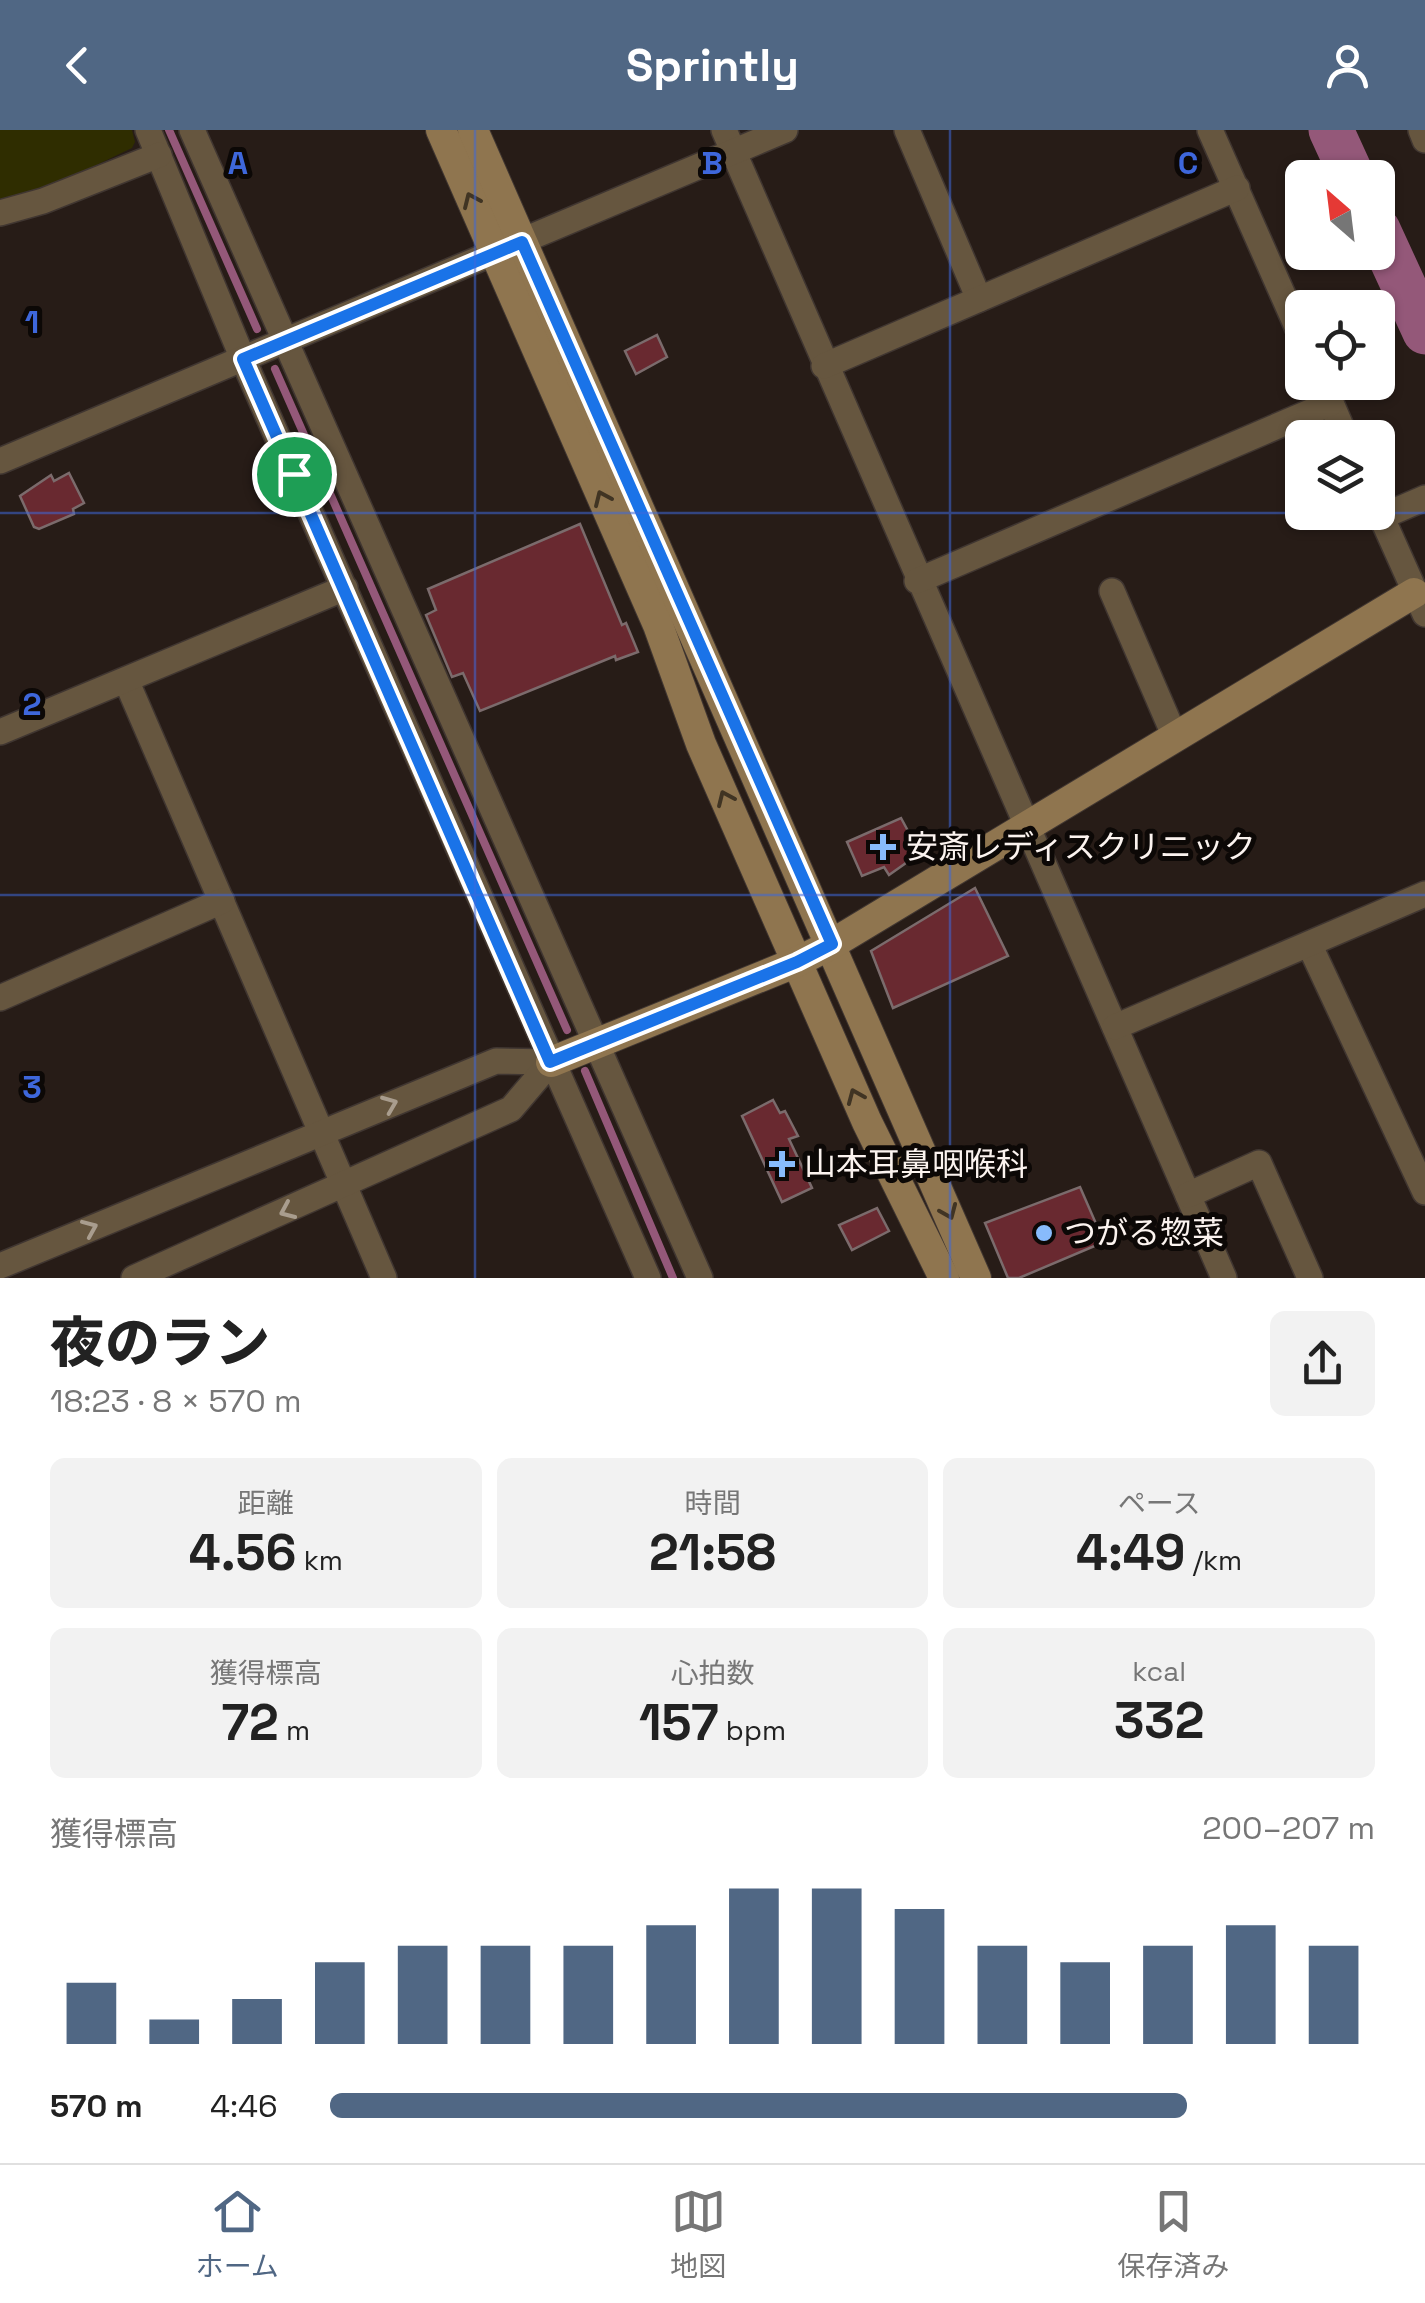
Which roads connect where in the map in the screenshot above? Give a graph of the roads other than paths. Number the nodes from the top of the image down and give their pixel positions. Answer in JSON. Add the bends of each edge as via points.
{"nodes":[{"id":1,"x":148,"y":130,"type":"edge"},
{"id":2,"x":192,"y":130,"type":"edge"},
{"id":3,"x":440,"y":130,"type":"edge"},
{"id":4,"x":473,"y":130,"type":"edge"},
{"id":5,"x":786,"y":130,"type":"edge"},
{"id":6,"x":907,"y":130,"type":"edge"},
{"id":7,"x":1210,"y":130,"type":"edge"},
{"id":8,"x":1420,"y":130,"type":"edge"},
{"id":9,"x":1425,"y":140,"type":"edge"},
{"id":10,"x":729,"y":141,"type":"edge"},
{"id":11,"x":159,"y":155,"type":"junction"},
{"id":12,"x":1237,"y":188,"type":"junction"},
{"id":13,"x":0,"y":213,"type":"edge"},
{"id":14,"x":508,"y":247,"type":"junction"},
{"id":15,"x":979,"y":299,"type":"junction"},
{"id":16,"x":1285,"y":299,"type":"edge"},
{"id":17,"x":284,"y":341,"type":"junction"},
{"id":18,"x":243,"y":359,"type":"junction"},
{"id":19,"x":824,"y":366,"type":"junction"},
{"id":20,"x":1311,"y":400,"type":"edge"},
{"id":21,"x":0,"y":461,"type":"edge"},
{"id":22,"x":1423,"y":499,"type":"edge"},
{"id":23,"x":1395,"y":508,"type":"edge"},
{"id":24,"x":1387,"y":530,"type":"edge"},
{"id":25,"x":917,"y":582,"type":"junction"},
{"id":26,"x":345,"y":588,"type":"junction"},
{"id":27,"x":1112,"y":591,"type":"dead end"},
{"id":28,"x":1420,"y":603,"type":"edge"},
{"id":29,"x":126,"y":680,"type":"junction"},
{"id":30,"x":0,"y":732,"type":"edge"},
{"id":31,"x":1175,"y":738,"type":"junction"},
{"id":32,"x":1026,"y":824,"type":"junction"},
{"id":33,"x":1425,"y":894,"type":"edge"},
{"id":34,"x":222,"y":901,"type":"junction"},
{"id":35,"x":832,"y":944,"type":"junction"},
{"id":36,"x":1310,"y":946,"type":"junction"},
{"id":37,"x":797,"y":962,"type":"junction"},
{"id":38,"x":0,"y":998,"type":"edge"},
{"id":39,"x":1115,"y":1026,"type":"junction"},
{"id":40,"x":595,"y":1045,"type":"junction"},
{"id":41,"x":550,"y":1062,"type":"junction"},
{"id":42,"x":324,"y":1131,"type":"junction"},
{"id":43,"x":347,"y":1185,"type":"junction"},
{"id":44,"x":1425,"y":1192,"type":"edge"},
{"id":45,"x":1188,"y":1195,"type":"junction"},
{"id":46,"x":0,"y":1266,"type":"edge"},
{"id":47,"x":134,"y":1278,"type":"edge"},
{"id":48,"x":384,"y":1278,"type":"edge"},
{"id":49,"x":648,"y":1278,"type":"edge"},
{"id":50,"x":700,"y":1278,"type":"edge"},
{"id":51,"x":944,"y":1278,"type":"edge"},
{"id":52,"x":976,"y":1278,"type":"edge"},
{"id":53,"x":1224,"y":1278,"type":"edge"},
{"id":54,"x":1310,"y":1278,"type":"edge"}],
"edges":[{"from":1,"to":11,"type":"street"},
{"from":2,"to":17,"type":"street"},
{"from":14,"to":3,"type":"street","one_way":true},
{"from":4,"to":14,"type":"street"},
{"from":5,"to":10,"type":"street"},
{"from":6,"to":15,"type":"street"},
{"from":7,"to":12,"type":"street"},
{"from":8,"to":9,"type":"street"},
{"from":10,"to":14,"type":"street"},
{"from":10,"to":19,"type":"street"},
{"from":11,"to":13,"type":"street"},
{"from":11,"to":18,"type":"street"},
{"from":12,"to":15,"type":"street"},
{"from":12,"to":16,"type":"street"},
{"from":14,"to":17,"type":"street"},
{"from":14,"to":35,"type":"street"},
{"from":37,"to":14,"type":"street","one_way":true,"via":[[701,744]]},
{"from":15,"to":19,"type":"street"},
{"from":17,"to":18,"type":"street"},
{"from":17,"to":40,"type":"street"},
{"from":18,"to":21,"type":"street"},
{"from":18,"to":26,"type":"street"},
{"from":19,"to":25,"type":"street"},
{"from":20,"to":25,"type":"street"},
{"from":22,"to":23,"type":"street"},
{"from":24,"to":28,"type":"street"},
{"from":25,"to":32,"type":"street"},
{"from":26,"to":29,"type":"street"},
{"from":26,"to":41,"type":"street"},
{"from":27,"to":31,"type":"street"},
{"from":28,"to":31,"type":"street"},
{"from":29,"to":30,"type":"street"},
{"from":29,"to":34,"type":"street"},
{"from":31,"to":32,"type":"street"},
{"from":32,"to":35,"type":"street"},
{"from":32,"to":39,"type":"street"},
{"from":33,"to":36,"type":"street"},
{"from":34,"to":38,"type":"street"},
{"from":34,"to":42,"type":"street"},
{"from":35,"to":37,"type":"street"},
{"from":35,"to":52,"type":"street","one_way":true},
{"from":36,"to":39,"type":"street"},
{"from":36,"to":44,"type":"street"},
{"from":37,"to":40,"type":"street"},
{"from":51,"to":37,"type":"street","one_way":true},
{"from":39,"to":45,"type":"street"},
{"from":40,"to":41,"type":"street"},
{"from":40,"to":50,"type":"street"},
{"from":42,"to":41,"type":"street","one_way":true,"via":[[496,1062]]},
{"from":41,"to":43,"type":"street","via":[[510,1110]]},
{"from":41,"to":49,"type":"street"},
{"from":42,"to":43,"type":"street"},
{"from":46,"to":42,"type":"street","one_way":true},
{"from":43,"to":47,"type":"street","one_way":true},
{"from":43,"to":48,"type":"street"},
{"from":45,"to":53,"type":"street"},
{"from":45,"to":54,"type":"street","via":[[1259,1162]]}]}
